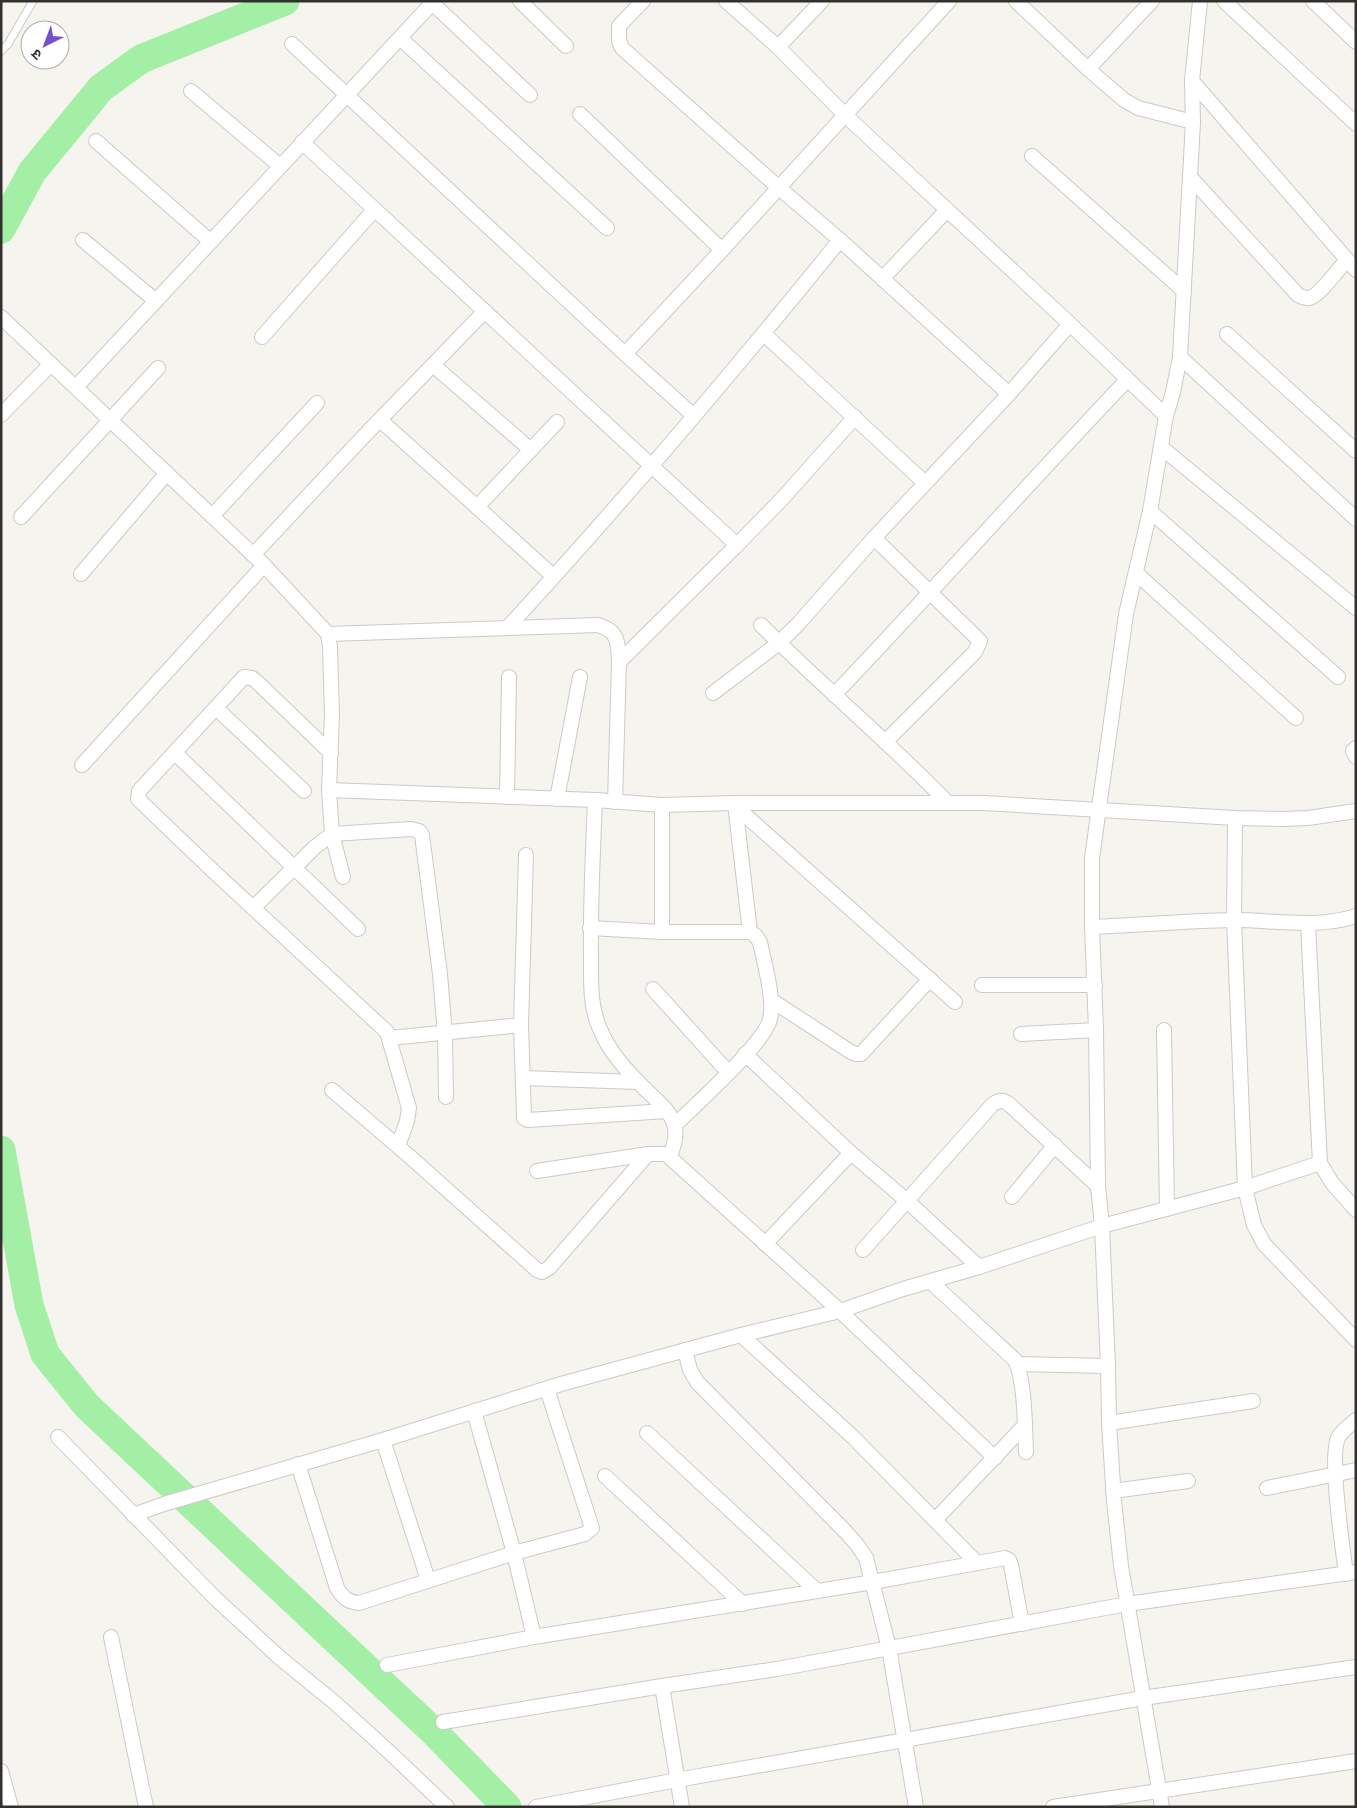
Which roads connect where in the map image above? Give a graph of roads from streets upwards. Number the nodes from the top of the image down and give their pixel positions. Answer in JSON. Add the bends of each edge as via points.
{"nodes":[{"id":1,"x":520,"y":1,"type":"edge"},
{"id":2,"x":643,"y":1,"type":"edge"},
{"id":3,"x":726,"y":1,"type":"edge"},
{"id":4,"x":822,"y":1,"type":"edge"},
{"id":5,"x":949,"y":1,"type":"edge"},
{"id":6,"x":1016,"y":1,"type":"edge"},
{"id":7,"x":1152,"y":1,"type":"edge"},
{"id":8,"x":1200,"y":1,"type":"edge"},
{"id":9,"x":1224,"y":1,"type":"edge"},
{"id":10,"x":433,"y":2,"type":"edge"},
{"id":11,"x":1322,"y":4,"type":"edge"},
{"id":12,"x":400,"y":38,"type":"junction"},
{"id":13,"x":1356,"y":42,"type":"edge"},
{"id":14,"x":292,"y":44,"type":"dead end"},
{"id":15,"x":566,"y":46,"type":"dead end"},
{"id":16,"x":778,"y":47,"type":"junction"},
{"id":17,"x":1088,"y":69,"type":"junction"},
{"id":18,"x":1192,"y":81,"type":"junction"},
{"id":19,"x":191,"y":91,"type":"dead end"},
{"id":20,"x":347,"y":94,"type":"junction"},
{"id":21,"x":530,"y":95,"type":"dead end"},
{"id":22,"x":580,"y":114,"type":"dead end"},
{"id":23,"x":845,"y":115,"type":"junction"},
{"id":24,"x":1193,"y":122,"type":"junction"},
{"id":25,"x":1356,"y":124,"type":"edge"},
{"id":26,"x":96,"y":141,"type":"dead end"},
{"id":27,"x":302,"y":142,"type":"junction"},
{"id":28,"x":1032,"y":156,"type":"dead end"},
{"id":29,"x":280,"y":166,"type":"junction"},
{"id":30,"x":1190,"y":177,"type":"junction"},
{"id":31,"x":778,"y":187,"type":"junction"},
{"id":32,"x":374,"y":210,"type":"junction"},
{"id":33,"x":947,"y":210,"type":"junction"},
{"id":34,"x":607,"y":228,"type":"dead end"},
{"id":35,"x":83,"y":240,"type":"dead end"},
{"id":36,"x":840,"y":240,"type":"junction"},
{"id":37,"x":211,"y":242,"type":"junction"},
{"id":38,"x":722,"y":250,"type":"junction"},
{"id":39,"x":1351,"y":265,"type":"edge"},
{"id":40,"x":882,"y":278,"type":"junction"},
{"id":41,"x":1184,"y":291,"type":"junction"},
{"id":42,"x":156,"y":301,"type":"junction"},
{"id":43,"x":485,"y":311,"type":"junction"},
{"id":44,"x":1,"y":316,"type":"edge"},
{"id":45,"x":1070,"y":324,"type":"junction"},
{"id":46,"x":764,"y":334,"type":"junction"},
{"id":47,"x":1227,"y":334,"type":"dead end"},
{"id":48,"x":262,"y":337,"type":"dead end"},
{"id":49,"x":625,"y":354,"type":"junction"},
{"id":50,"x":1180,"y":357,"type":"junction"},
{"id":51,"x":51,"y":364,"type":"junction"},
{"id":52,"x":433,"y":365,"type":"junction"},
{"id":53,"x":158,"y":368,"type":"dead end"},
{"id":54,"x":1128,"y":380,"type":"junction"},
{"id":55,"x":76,"y":387,"type":"junction"},
{"id":56,"x":1009,"y":394,"type":"junction"},
{"id":57,"x":317,"y":402,"type":"dead end"},
{"id":58,"x":1,"y":415,"type":"edge"},
{"id":59,"x":694,"y":416,"type":"junction"},
{"id":60,"x":1166,"y":416,"type":"junction"},
{"id":61,"x":855,"y":417,"type":"junction"},
{"id":62,"x":110,"y":420,"type":"junction"},
{"id":63,"x":380,"y":420,"type":"junction"},
{"id":64,"x":557,"y":422,"type":"dead end"},
{"id":65,"x":1162,"y":448,"type":"junction"},
{"id":66,"x":531,"y":450,"type":"junction"},
{"id":67,"x":1356,"y":451,"type":"edge"},
{"id":68,"x":652,"y":466,"type":"junction"},
{"id":69,"x":167,"y":473,"type":"junction"},
{"id":70,"x":925,"y":483,"type":"junction"},
{"id":71,"x":478,"y":508,"type":"junction"},
{"id":72,"x":1150,"y":511,"type":"junction"},
{"id":73,"x":212,"y":516,"type":"junction"},
{"id":74,"x":21,"y":518,"type":"dead end"},
{"id":75,"x":1356,"y":519,"type":"edge"},
{"id":76,"x":874,"y":538,"type":"junction"},
{"id":77,"x":737,"y":545,"type":"junction"},
{"id":78,"x":253,"y":555,"type":"junction"},
{"id":79,"x":264,"y":565,"type":"junction"},
{"id":80,"x":1136,"y":573,"type":"junction"},
{"id":81,"x":81,"y":574,"type":"dead end"},
{"id":82,"x":553,"y":576,"type":"junction"},
{"id":83,"x":931,"y":593,"type":"junction"},
{"id":84,"x":1356,"y":608,"type":"edge"},
{"id":85,"x":762,"y":625,"type":"dead end"},
{"id":86,"x":508,"y":627,"type":"junction"},
{"id":87,"x":328,"y":634,"type":"junction"},
{"id":88,"x":780,"y":643,"type":"junction"},
{"id":89,"x":619,"y":662,"type":"junction"},
{"id":90,"x":509,"y":677,"type":"dead end"},
{"id":91,"x":580,"y":677,"type":"dead end"},
{"id":92,"x":1338,"y":677,"type":"dead end"},
{"id":93,"x":713,"y":693,"type":"dead end"},
{"id":94,"x":834,"y":695,"type":"junction"},
{"id":95,"x":216,"y":708,"type":"junction"},
{"id":96,"x":1296,"y":718,"type":"dead end"},
{"id":97,"x":884,"y":742,"type":"junction"},
{"id":98,"x":1356,"y":748,"type":"edge"},
{"id":99,"x":331,"y":753,"type":"junction"},
{"id":100,"x":175,"y":754,"type":"junction"},
{"id":101,"x":1356,"y":757,"type":"edge"},
{"id":102,"x":82,"y":766,"type":"dead end"},
{"id":103,"x":329,"y":790,"type":"junction"},
{"id":104,"x":304,"y":791,"type":"dead end"},
{"id":105,"x":507,"y":797,"type":"junction"},
{"id":106,"x":557,"y":799,"type":"junction"},
{"id":107,"x":595,"y":800,"type":"junction"},
{"id":108,"x":615,"y":802,"type":"junction"},
{"id":109,"x":948,"y":803,"type":"junction"},
{"id":110,"x":662,"y":805,"type":"junction"},
{"id":111,"x":735,"y":805,"type":"junction"},
{"id":112,"x":1098,"y":810,"type":"junction"},
{"id":113,"x":1356,"y":811,"type":"edge"},
{"id":114,"x":1236,"y":818,"type":"junction"},
{"id":115,"x":332,"y":834,"type":"junction"},
{"id":116,"x":526,"y":856,"type":"dead end"},
{"id":117,"x":294,"y":869,"type":"junction"},
{"id":118,"x":343,"y":877,"type":"dead end"},
{"id":119,"x":253,"y":908,"type":"junction"},
{"id":120,"x":1356,"y":916,"type":"edge"},
{"id":121,"x":1234,"y":920,"type":"junction"},
{"id":122,"x":1308,"y":922,"type":"junction"},
{"id":123,"x":1092,"y":927,"type":"junction"},
{"id":124,"x":590,"y":928,"type":"junction"},
{"id":125,"x":358,"y":929,"type":"dead end"},
{"id":126,"x":662,"y":932,"type":"junction"},
{"id":127,"x":750,"y":932,"type":"junction"},
{"id":128,"x":930,"y":979,"type":"junction"},
{"id":129,"x":1094,"y":984,"type":"junction"},
{"id":130,"x":982,"y":985,"type":"dead end"},
{"id":131,"x":653,"y":989,"type":"dead end"},
{"id":132,"x":771,"y":1000,"type":"junction"},
{"id":133,"x":955,"y":1002,"type":"dead end"},
{"id":134,"x":521,"y":1024,"type":"junction"},
{"id":135,"x":1096,"y":1030,"type":"junction"},
{"id":136,"x":1164,"y":1030,"type":"dead end"},
{"id":137,"x":445,"y":1034,"type":"junction"},
{"id":138,"x":1021,"y":1034,"type":"dead end"},
{"id":139,"x":390,"y":1038,"type":"junction"},
{"id":140,"x":745,"y":1054,"type":"junction"},
{"id":141,"x":728,"y":1072,"type":"junction"},
{"id":142,"x":523,"y":1078,"type":"junction"},
{"id":143,"x":638,"y":1082,"type":"junction"},
{"id":144,"x":332,"y":1090,"type":"dead end"},
{"id":145,"x":446,"y":1097,"type":"dead end"},
{"id":146,"x":667,"y":1111,"type":"junction"},
{"id":147,"x":675,"y":1125,"type":"junction"},
{"id":148,"x":1056,"y":1145,"type":"junction"},
{"id":149,"x":398,"y":1146,"type":"junction"},
{"id":150,"x":648,"y":1154,"type":"junction"},
{"id":151,"x":851,"y":1154,"type":"junction"},
{"id":152,"x":670,"y":1157,"type":"junction"},
{"id":153,"x":1320,"y":1163,"type":"junction"},
{"id":154,"x":536,"y":1171,"type":"dead end"},
{"id":155,"x":1098,"y":1186,"type":"junction"},
{"id":156,"x":1245,"y":1188,"type":"junction"},
{"id":157,"x":1012,"y":1197,"type":"dead end"},
{"id":158,"x":906,"y":1200,"type":"junction"},
{"id":159,"x":1354,"y":1203,"type":"edge"},
{"id":160,"x":1167,"y":1209,"type":"junction"},
{"id":161,"x":1102,"y":1226,"type":"junction"},
{"id":162,"x":765,"y":1244,"type":"junction"},
{"id":163,"x":863,"y":1250,"type":"dead end"},
{"id":164,"x":979,"y":1267,"type":"junction"},
{"id":165,"x":931,"y":1282,"type":"junction"},
{"id":166,"x":840,"y":1311,"type":"junction"},
{"id":167,"x":741,"y":1335,"type":"junction"},
{"id":168,"x":1356,"y":1340,"type":"edge"},
{"id":169,"x":686,"y":1350,"type":"junction"},
{"id":170,"x":1017,"y":1364,"type":"junction"},
{"id":171,"x":1108,"y":1366,"type":"junction"},
{"id":172,"x":548,"y":1388,"type":"junction"},
{"id":173,"x":1254,"y":1402,"type":"dead end"},
{"id":174,"x":474,"y":1411,"type":"junction"},
{"id":175,"x":1356,"y":1420,"type":"edge"},
{"id":176,"x":1109,"y":1423,"type":"junction"},
{"id":177,"x":1025,"y":1425,"type":"junction"},
{"id":178,"x":647,"y":1433,"type":"dead end"},
{"id":179,"x":58,"y":1437,"type":"dead end"},
{"id":180,"x":383,"y":1440,"type":"junction"},
{"id":181,"x":1026,"y":1452,"type":"dead end"},
{"id":182,"x":995,"y":1458,"type":"junction"},
{"id":183,"x":298,"y":1464,"type":"junction"},
{"id":184,"x":1356,"y":1470,"type":"edge"},
{"id":185,"x":1335,"y":1474,"type":"junction"},
{"id":186,"x":605,"y":1476,"type":"dead end"},
{"id":187,"x":1188,"y":1481,"type":"dead end"},
{"id":188,"x":1267,"y":1488,"type":"dead end"},
{"id":189,"x":1113,"y":1492,"type":"junction"},
{"id":190,"x":133,"y":1515,"type":"junction"},
{"id":191,"x":935,"y":1520,"type":"junction"},
{"id":192,"x":514,"y":1553,"type":"junction"},
{"id":193,"x":977,"y":1563,"type":"junction"},
{"id":194,"x":1351,"y":1573,"type":"edge"},
{"id":195,"x":428,"y":1580,"type":"junction"},
{"id":196,"x":873,"y":1582,"type":"junction"},
{"id":197,"x":816,"y":1590,"type":"junction"},
{"id":198,"x":744,"y":1604,"type":"junction"},
{"id":199,"x":1127,"y":1604,"type":"junction"},
{"id":200,"x":1022,"y":1624,"type":"junction"},
{"id":201,"x":110,"y":1637,"type":"dead end"},
{"id":202,"x":534,"y":1638,"type":"junction"},
{"id":203,"x":889,"y":1648,"type":"junction"},
{"id":204,"x":387,"y":1664,"type":"dead end"},
{"id":205,"x":1356,"y":1667,"type":"edge"},
{"id":206,"x":662,"y":1686,"type":"junction"},
{"id":207,"x":1143,"y":1698,"type":"junction"},
{"id":208,"x":444,"y":1722,"type":"dead end"},
{"id":209,"x":905,"y":1739,"type":"junction"},
{"id":210,"x":1356,"y":1761,"type":"edge"},
{"id":211,"x":1,"y":1771,"type":"edge"},
{"id":212,"x":676,"y":1780,"type":"junction"},
{"id":213,"x":1159,"y":1790,"type":"junction"},
{"id":214,"x":11,"y":1807,"type":"edge"},
{"id":215,"x":146,"y":1807,"type":"edge"},
{"id":216,"x":447,"y":1807,"type":"edge"},
{"id":217,"x":536,"y":1807,"type":"edge"},
{"id":218,"x":682,"y":1807,"type":"edge"},
{"id":219,"x":916,"y":1807,"type":"edge"},
{"id":220,"x":1053,"y":1807,"type":"edge"},
{"id":221,"x":1162,"y":1807,"type":"edge"}],
"edges":[{"from":1,"to":15,"type":"street"},
{"from":2,"to":31,"type":"street","via":[[619,26],[622,48]]},
{"from":3,"to":16,"type":"street"},
{"from":4,"to":16,"type":"street"},
{"from":5,"to":23,"type":"street"},
{"from":6,"to":17,"type":"street"},
{"from":7,"to":17,"type":"street"},
{"from":8,"to":18,"type":"street"},
{"from":9,"to":25,"type":"street"},
{"from":10,"to":12,"type":"street"},
{"from":10,"to":21,"type":"street"},
{"from":11,"to":13,"type":"street"},
{"from":12,"to":20,"type":"street"},
{"from":12,"to":34,"type":"street"},
{"from":14,"to":20,"type":"street"},
{"from":16,"to":23,"type":"street"},
{"from":17,"to":24,"type":"street","via":[[1138,108]]},
{"from":18,"to":24,"type":"street"},
{"from":18,"to":39,"type":"street"},
{"from":19,"to":29,"type":"street"},
{"from":20,"to":27,"type":"street"},
{"from":20,"to":49,"type":"street"},
{"from":22,"to":38,"type":"street"},
{"from":23,"to":31,"type":"street"},
{"from":23,"to":33,"type":"street"},
{"from":24,"to":30,"type":"street"},
{"from":26,"to":37,"type":"street"},
{"from":27,"to":29,"type":"street"},
{"from":27,"to":32,"type":"street"},
{"from":28,"to":41,"type":"street"},
{"from":29,"to":37,"type":"street"},
{"from":30,"to":39,"type":"street","via":[[1298,295],[1309,298]]},
{"from":30,"to":41,"type":"street"},
{"from":31,"to":36,"type":"street"},
{"from":31,"to":38,"type":"street"},
{"from":32,"to":43,"type":"street"},
{"from":32,"to":48,"type":"street"},
{"from":33,"to":40,"type":"street"},
{"from":33,"to":45,"type":"street"},
{"from":35,"to":42,"type":"street"},
{"from":36,"to":40,"type":"street"},
{"from":36,"to":46,"type":"street"},
{"from":37,"to":42,"type":"street"},
{"from":38,"to":49,"type":"street"},
{"from":40,"to":56,"type":"street"},
{"from":41,"to":50,"type":"street"},
{"from":42,"to":55,"type":"street"},
{"from":43,"to":52,"type":"street"},
{"from":43,"to":68,"type":"street"},
{"from":44,"to":51,"type":"street"},
{"from":45,"to":54,"type":"street"},
{"from":45,"to":56,"type":"street"},
{"from":46,"to":59,"type":"street"},
{"from":46,"to":61,"type":"street"},
{"from":47,"to":67,"type":"street"},
{"from":49,"to":59,"type":"street"},
{"from":50,"to":60,"type":"street"},
{"from":50,"to":75,"type":"street"},
{"from":51,"to":55,"type":"street"},
{"from":51,"to":58,"type":"street"},
{"from":52,"to":63,"type":"street"},
{"from":52,"to":66,"type":"street"},
{"from":53,"to":62,"type":"street"},
{"from":54,"to":60,"type":"street"},
{"from":54,"to":83,"type":"street"},
{"from":55,"to":62,"type":"street"},
{"from":56,"to":70,"type":"street"},
{"from":57,"to":73,"type":"street"},
{"from":59,"to":68,"type":"street"},
{"from":60,"to":65,"type":"street"},
{"from":61,"to":70,"type":"street"},
{"from":61,"to":77,"type":"street"},
{"from":62,"to":69,"type":"street"},
{"from":62,"to":74,"type":"street"},
{"from":63,"to":71,"type":"street"},
{"from":63,"to":78,"type":"street"},
{"from":64,"to":66,"type":"street"},
{"from":65,"to":72,"type":"street"},
{"from":65,"to":84,"type":"street"},
{"from":66,"to":71,"type":"street"},
{"from":68,"to":77,"type":"street"},
{"from":68,"to":82,"type":"street"},
{"from":69,"to":73,"type":"street"},
{"from":69,"to":81,"type":"street"},
{"from":70,"to":76,"type":"street"},
{"from":71,"to":82,"type":"street"},
{"from":72,"to":80,"type":"street"},
{"from":72,"to":92,"type":"street"},
{"from":73,"to":78,"type":"street"},
{"from":76,"to":83,"type":"street"},
{"from":76,"to":88,"type":"street"},
{"from":77,"to":89,"type":"street"},
{"from":78,"to":79,"type":"street"},
{"from":79,"to":87,"type":"street"},
{"from":79,"to":102,"type":"street"},
{"from":80,"to":96,"type":"street"},
{"from":80,"to":112,"type":"street","via":[[1126,614]]},
{"from":82,"to":86,"type":"street"},
{"from":83,"to":94,"type":"street"},
{"from":83,"to":97,"type":"street","via":[[977,637],[979,647]]},
{"from":85,"to":88,"type":"street"},
{"from":86,"to":87,"type":"street"},
{"from":86,"to":89,"type":"street","via":[[598,624],[608,627],[618,640]]},
{"from":87,"to":99,"type":"street"},
{"from":88,"to":93,"type":"street"},
{"from":88,"to":94,"type":"street"},
{"from":89,"to":108,"type":"street"},
{"from":90,"to":105,"type":"street"},
{"from":91,"to":106,"type":"street"},
{"from":94,"to":97,"type":"street"},
{"from":95,"to":99,"type":"street","via":[[239,681],[244,677],[252,678]]},
{"from":95,"to":100,"type":"street"},
{"from":95,"to":104,"type":"street"},
{"from":97,"to":109,"type":"street"},
{"from":98,"to":101,"type":"street"},
{"from":99,"to":103,"type":"street"},
{"from":100,"to":117,"type":"street"},
{"from":100,"to":119,"type":"street","via":[[139,791],[138,799]]},
{"from":103,"to":105,"type":"street"},
{"from":103,"to":115,"type":"street"},
{"from":105,"to":106,"type":"street"},
{"from":106,"to":107,"type":"street"},
{"from":107,"to":108,"type":"street"},
{"from":107,"to":124,"type":"street"},
{"from":108,"to":110,"type":"street"},
{"from":109,"to":111,"type":"street"},
{"from":109,"to":112,"type":"street"},
{"from":110,"to":111,"type":"street"},
{"from":110,"to":126,"type":"street"},
{"from":111,"to":127,"type":"street"},
{"from":111,"to":128,"type":"street"},
{"from":112,"to":114,"type":"street"},
{"from":112,"to":123,"type":"street","via":[[1092,858]]},
{"from":113,"to":114,"type":"street","via":[[1308,818]]},
{"from":114,"to":121,"type":"street"},
{"from":115,"to":117,"type":"street"},
{"from":115,"to":118,"type":"street"},
{"from":115,"to":137,"type":"street","via":[[411,829],[422,835]]},
{"from":116,"to":134,"type":"street"},
{"from":117,"to":119,"type":"street"},
{"from":117,"to":125,"type":"street"},
{"from":119,"to":139,"type":"street","via":[[383,1026]]},
{"from":120,"to":122,"type":"street"},
{"from":121,"to":122,"type":"street"},
{"from":121,"to":123,"type":"street"},
{"from":121,"to":156,"type":"street"},
{"from":122,"to":153,"type":"street"},
{"from":123,"to":129,"type":"street"},
{"from":124,"to":126,"type":"street"},
{"from":124,"to":143,"type":"street","via":[[591,995],[596,1022],[610,1049]]},
{"from":126,"to":127,"type":"street"},
{"from":127,"to":132,"type":"street","via":[[760,942]]},
{"from":128,"to":132,"type":"street","via":[[861,1054],[850,1052]]},
{"from":128,"to":133,"type":"street"},
{"from":129,"to":130,"type":"street"},
{"from":129,"to":135,"type":"street"},
{"from":131,"to":141,"type":"street"},
{"from":132,"to":140,"type":"street","via":[[770,1019],[765,1031]]},
{"from":134,"to":137,"type":"street"},
{"from":134,"to":142,"type":"street"},
{"from":135,"to":138,"type":"street"},
{"from":135,"to":155,"type":"street"},
{"from":136,"to":160,"type":"street"},
{"from":137,"to":139,"type":"street"},
{"from":137,"to":145,"type":"street"},
{"from":139,"to":149,"type":"street","via":[[409,1108]]},
{"from":140,"to":141,"type":"street"},
{"from":140,"to":151,"type":"street"},
{"from":141,"to":147,"type":"street"},
{"from":142,"to":143,"type":"street"},
{"from":142,"to":146,"type":"street","via":[[524,1116],[528,1120]]},
{"from":143,"to":146,"type":"street"},
{"from":144,"to":149,"type":"street"},
{"from":146,"to":147,"type":"street"},
{"from":147,"to":152,"type":"street"},
{"from":148,"to":155,"type":"street"},
{"from":148,"to":157,"type":"street"},
{"from":148,"to":158,"type":"street","via":[[1004,1100],[999,1100]]},
{"from":149,"to":150,"type":"street","via":[[542,1272],[549,1268]]},
{"from":150,"to":152,"type":"street","via":[[661,1153]]},
{"from":150,"to":154,"type":"street"},
{"from":151,"to":158,"type":"street"},
{"from":151,"to":162,"type":"street"},
{"from":152,"to":162,"type":"street"},
{"from":153,"to":156,"type":"street"},
{"from":153,"to":159,"type":"street","via":[[1332,1183]]},
{"from":155,"to":161,"type":"street"},
{"from":156,"to":160,"type":"street"},
{"from":156,"to":168,"type":"street","via":[[1254,1225],[1264,1244]]},
{"from":158,"to":163,"type":"street"},
{"from":158,"to":164,"type":"street"},
{"from":160,"to":161,"type":"street"},
{"from":161,"to":164,"type":"street"},
{"from":161,"to":171,"type":"street"},
{"from":162,"to":166,"type":"street"},
{"from":164,"to":165,"type":"street"},
{"from":165,"to":166,"type":"street"},
{"from":165,"to":170,"type":"street"},
{"from":166,"to":167,"type":"street"},
{"from":166,"to":182,"type":"street"},
{"from":167,"to":169,"type":"street"},
{"from":167,"to":191,"type":"street","via":[[854,1438]]},
{"from":169,"to":172,"type":"street"},
{"from":169,"to":196,"type":"street","via":[[690,1370],[697,1382],[845,1531],[866,1558]]},
{"from":170,"to":171,"type":"street"},
{"from":170,"to":177,"type":"street"},
{"from":171,"to":176,"type":"street"},
{"from":172,"to":174,"type":"street"},
{"from":172,"to":192,"type":"street","via":[[592,1528],[585,1534]]},
{"from":173,"to":176,"type":"street"},
{"from":174,"to":180,"type":"street"},
{"from":174,"to":192,"type":"street"},
{"from":175,"to":185,"type":"street","via":[[1338,1437]]},
{"from":176,"to":189,"type":"street"},
{"from":177,"to":181,"type":"street"},
{"from":177,"to":182,"type":"street"},
{"from":178,"to":197,"type":"street"},
{"from":179,"to":190,"type":"street"},
{"from":180,"to":183,"type":"street"},
{"from":180,"to":195,"type":"street"},
{"from":182,"to":191,"type":"street"},
{"from":183,"to":190,"type":"street"},
{"from":183,"to":195,"type":"street","via":[[342,1596],[350,1602],[359,1603]]},
{"from":184,"to":185,"type":"street"},
{"from":185,"to":188,"type":"street"},
{"from":185,"to":194,"type":"street"},
{"from":186,"to":198,"type":"street"},
{"from":187,"to":189,"type":"street"},
{"from":189,"to":199,"type":"street"},
{"from":190,"to":216,"type":"street","via":[[222,1605],[334,1702]]},
{"from":191,"to":193,"type":"street"},
{"from":192,"to":195,"type":"street"},
{"from":192,"to":202,"type":"street"},
{"from":193,"to":196,"type":"street"},
{"from":193,"to":200,"type":"street","via":[[1009,1560]]},
{"from":194,"to":199,"type":"street"},
{"from":196,"to":197,"type":"street"},
{"from":196,"to":203,"type":"street"},
{"from":197,"to":198,"type":"street"},
{"from":198,"to":202,"type":"street"},
{"from":199,"to":200,"type":"street"},
{"from":199,"to":207,"type":"street"},
{"from":200,"to":203,"type":"street"},
{"from":201,"to":215,"type":"street"},
{"from":202,"to":204,"type":"street"},
{"from":203,"to":206,"type":"street"},
{"from":203,"to":209,"type":"street"},
{"from":205,"to":207,"type":"street"},
{"from":206,"to":208,"type":"street"},
{"from":206,"to":212,"type":"street"},
{"from":207,"to":209,"type":"street"},
{"from":207,"to":213,"type":"street"},
{"from":209,"to":212,"type":"street"},
{"from":209,"to":219,"type":"street"},
{"from":210,"to":213,"type":"street"},
{"from":211,"to":214,"type":"street"},
{"from":212,"to":217,"type":"street"},
{"from":212,"to":218,"type":"street"},
{"from":213,"to":220,"type":"street"},
{"from":213,"to":221,"type":"street"}]}
